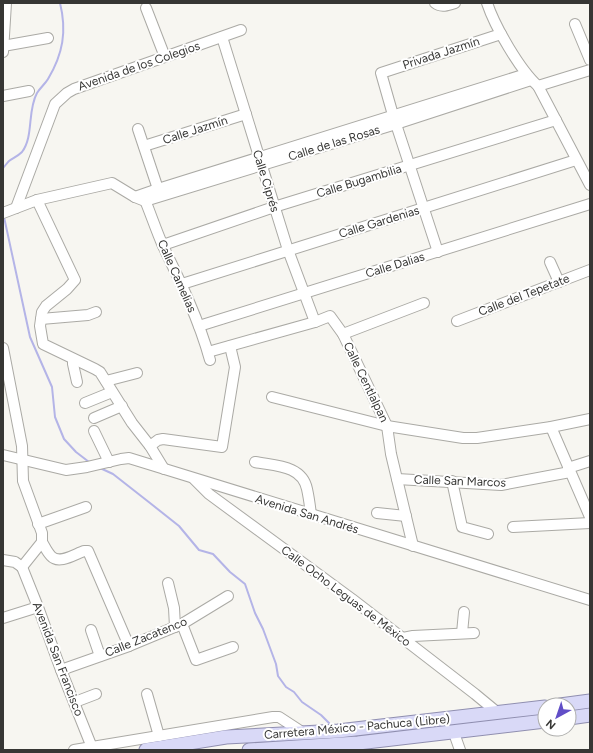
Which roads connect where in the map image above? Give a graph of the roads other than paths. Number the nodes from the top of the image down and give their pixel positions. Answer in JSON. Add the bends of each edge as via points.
{"nodes":[{"id":1,"x":6,"y":3,"type":"edge"},
{"id":2,"x":434,"y":3,"type":"edge"},
{"id":3,"x":455,"y":3,"type":"edge"},
{"id":4,"x":487,"y":5,"type":"edge"},
{"id":5,"x":146,"y":8,"type":"dead end"},
{"id":6,"x":575,"y":24,"type":"dead end"},
{"id":7,"x":241,"y":30,"type":"dead end"},
{"id":8,"x":501,"y":34,"type":"junction"},
{"id":9,"x":222,"y":37,"type":"junction"},
{"id":10,"x":48,"y":38,"type":"dead end"},
{"id":11,"x":3,"y":46,"type":"edge"},
{"id":12,"x":3,"y":52,"type":"edge"},
{"id":13,"x":165,"y":57,"type":"junction"},
{"id":14,"x":590,"y":60,"type":"edge"},
{"id":15,"x":590,"y":70,"type":"edge"},
{"id":16,"x":532,"y":80,"type":"junction"},
{"id":17,"x":29,"y":91,"type":"dead end"},
{"id":18,"x":3,"y":96,"type":"edge"},
{"id":19,"x":246,"y":114,"type":"junction"},
{"id":20,"x":395,"y":119,"type":"junction"},
{"id":21,"x":556,"y":120,"type":"junction"},
{"id":22,"x":138,"y":129,"type":"dead end"},
{"id":23,"x":144,"y":146,"type":"junction"},
{"id":24,"x":576,"y":160,"type":"junction"},
{"id":25,"x":260,"y":161,"type":"junction"},
{"id":26,"x":410,"y":166,"type":"junction"},
{"id":27,"x":590,"y":185,"type":"edge"},
{"id":28,"x":158,"y":189,"type":"junction"},
{"id":29,"x":138,"y":196,"type":"junction"},
{"id":30,"x":37,"y":200,"type":"junction"},
{"id":31,"x":590,"y":204,"type":"edge"},
{"id":32,"x":274,"y":207,"type":"junction"},
{"id":33,"x":16,"y":208,"type":"junction"},
{"id":34,"x":424,"y":208,"type":"junction"},
{"id":35,"x":4,"y":212,"type":"edge"},
{"id":36,"x":163,"y":245,"type":"junction"},
{"id":37,"x":288,"y":250,"type":"junction"},
{"id":38,"x":438,"y":252,"type":"junction"},
{"id":39,"x":550,"y":262,"type":"dead end"},
{"id":40,"x":590,"y":270,"type":"edge"},
{"id":41,"x":559,"y":282,"type":"junction"},
{"id":42,"x":182,"y":284,"type":"junction"},
{"id":43,"x":304,"y":293,"type":"junction"},
{"id":44,"x":424,"y":303,"type":"dead end"},
{"id":45,"x":96,"y":312,"type":"dead end"},
{"id":46,"x":41,"y":319,"type":"junction"},
{"id":47,"x":457,"y":321,"type":"dead end"},
{"id":48,"x":315,"y":322,"type":"junction"},
{"id":49,"x":199,"y":326,"type":"junction"},
{"id":50,"x":342,"y":334,"type":"junction"},
{"id":51,"x":230,"y":346,"type":"junction"},
{"id":52,"x":3,"y":348,"type":"edge"},
{"id":53,"x":73,"y":358,"type":"junction"},
{"id":54,"x":137,"y":373,"type":"dead end"},
{"id":55,"x":106,"y":381,"type":"junction"},
{"id":56,"x":77,"y":382,"type":"dead end"},
{"id":57,"x":112,"y":392,"type":"junction"},
{"id":58,"x":272,"y":397,"type":"dead end"},
{"id":59,"x":85,"y":402,"type":"dead end"},
{"id":60,"x":122,"y":406,"type":"junction"},
{"id":61,"x":94,"y":418,"type":"dead end"},
{"id":62,"x":590,"y":419,"type":"edge"},
{"id":63,"x":387,"y":426,"type":"junction"},
{"id":64,"x":551,"y":427,"type":"junction"},
{"id":65,"x":94,"y":431,"type":"dead end"},
{"id":66,"x":150,"y":446,"type":"junction"},
{"id":67,"x":3,"y":455,"type":"edge"},
{"id":68,"x":23,"y":460,"type":"junction"},
{"id":69,"x":590,"y":461,"type":"edge"},
{"id":70,"x":255,"y":462,"type":"dead end"},
{"id":71,"x":105,"y":463,"type":"junction"},
{"id":72,"x":164,"y":469,"type":"junction"},
{"id":73,"x":569,"y":470,"type":"junction"},
{"id":74,"x":193,"y":478,"type":"junction"},
{"id":75,"x":397,"y":479,"type":"junction"},
{"id":76,"x":452,"y":481,"type":"junction"},
{"id":77,"x":86,"y":507,"type":"dead end"},
{"id":78,"x":377,"y":513,"type":"dead end"},
{"id":79,"x":311,"y":515,"type":"junction"},
{"id":80,"x":406,"y":516,"type":"junction"},
{"id":81,"x":590,"y":517,"type":"edge"},
{"id":82,"x":590,"y":523,"type":"edge"},
{"id":83,"x":38,"y":524,"type":"junction"},
{"id":84,"x":513,"y":527,"type":"dead end"},
{"id":85,"x":488,"y":534,"type":"dead end"},
{"id":86,"x":42,"y":542,"type":"junction"},
{"id":87,"x":413,"y":546,"type":"junction"},
{"id":88,"x":3,"y":560,"type":"edge"},
{"id":89,"x":22,"y":567,"type":"junction"},
{"id":90,"x":168,"y":583,"type":"dead end"},
{"id":91,"x":228,"y":596,"type":"dead end"},
{"id":92,"x":590,"y":600,"type":"edge"},
{"id":93,"x":38,"y":607,"type":"junction"},
{"id":94,"x":464,"y":612,"type":"dead end"},
{"id":95,"x":3,"y":618,"type":"edge"},
{"id":96,"x":179,"y":626,"type":"junction"},
{"id":97,"x":91,"y":630,"type":"dead end"},
{"id":98,"x":462,"y":633,"type":"junction"},
{"id":99,"x":474,"y":633,"type":"dead end"},
{"id":100,"x":403,"y":638,"type":"junction"},
{"id":101,"x":129,"y":646,"type":"junction"},
{"id":102,"x":233,"y":647,"type":"dead end"},
{"id":103,"x":100,"y":656,"type":"junction"},
{"id":104,"x":60,"y":670,"type":"junction"},
{"id":105,"x":96,"y":694,"type":"dead end"},
{"id":106,"x":147,"y":694,"type":"dead end"},
{"id":107,"x":590,"y":701,"type":"edge"},
{"id":108,"x":75,"y":702,"type":"junction"},
{"id":109,"x":577,"y":703,"type":"edge"},
{"id":110,"x":537,"y":708,"type":"edge"},
{"id":111,"x":498,"y":713,"type":"junction"},
{"id":112,"x":590,"y":715,"type":"edge"},
{"id":113,"x":577,"y":717,"type":"edge"},
{"id":114,"x":537,"y":722,"type":"edge"},
{"id":115,"x":454,"y":732,"type":"junction"},
{"id":116,"x":159,"y":736,"type":"junction"},
{"id":117,"x":310,"y":742,"type":"edge"},
{"id":118,"x":93,"y":748,"type":"edge"},
{"id":119,"x":74,"y":750,"type":"edge"},
{"id":120,"x":146,"y":750,"type":"edge"},
{"id":121,"x":248,"y":750,"type":"edge"},
{"id":122,"x":460,"y":750,"type":"edge"}],
"edges":[{"from":1,"to":11,"type":"street"},
{"from":2,"to":3,"type":"street","via":[[446,6]]},
{"from":4,"to":8,"type":"street"},
{"from":5,"to":13,"type":"street"},
{"from":6,"to":14,"type":"street"},
{"from":7,"to":9,"type":"street","name":"Avenida de los Colegios"},
{"from":8,"to":16,"type":"street"},
{"from":8,"to":20,"type":"street","name":"Privada Jazmín","via":[[381,73]]},
{"from":9,"to":13,"type":"street","name":"Avenida de los Colegios"},
{"from":9,"to":19,"type":"street","name":"Calle Ciprés"},
{"from":10,"to":11,"type":"street"},
{"from":11,"to":12,"type":"street"},
{"from":13,"to":33,"type":"street","name":"Avenida de los Colegios","via":[[74,89],[55,104]]},
{"from":15,"to":16,"type":"street","name":"Calle de las Rosas"},
{"from":16,"to":20,"type":"street","name":"Calle de las Rosas"},
{"from":16,"to":21,"type":"street"},
{"from":17,"to":18,"type":"street"},
{"from":19,"to":23,"type":"street","name":"Calle Jazmín"},
{"from":19,"to":25,"type":"street","name":"Calle Ciprés"},
{"from":20,"to":25,"type":"street","name":"Calle de las Rosas"},
{"from":20,"to":26,"type":"street"},
{"from":21,"to":24,"type":"street"},
{"from":21,"to":26,"type":"street","name":"Calle Bugambilia"},
{"from":22,"to":23,"type":"street"},
{"from":23,"to":28,"type":"street"},
{"from":24,"to":27,"type":"street"},
{"from":24,"to":34,"type":"street","name":"Calle Gardenias"},
{"from":25,"to":28,"type":"street","name":"Calle de las Rosas"},
{"from":25,"to":29,"type":"street","name":"Calle de las Rosas"},
{"from":25,"to":32,"type":"street","name":"Calle Ciprés"},
{"from":26,"to":32,"type":"street","name":"Calle Bugambilia"},
{"from":26,"to":34,"type":"street"},
{"from":28,"to":29,"type":"street","name":"Calle de las Rosas"},
{"from":29,"to":30,"type":"street","via":[[112,183]]},
{"from":29,"to":36,"type":"street","name":"Calle Camelias"},
{"from":30,"to":33,"type":"street"},
{"from":30,"to":46,"type":"street","via":[[75,280],[46,306]]},
{"from":31,"to":38,"type":"street","name":"Calle Dalias"},
{"from":32,"to":36,"type":"street","name":"Calle Bugambilia"},
{"from":32,"to":37,"type":"street","name":"Calle Ciprés"},
{"from":33,"to":35,"type":"street"},
{"from":34,"to":37,"type":"street","name":"Calle Gardenias"},
{"from":34,"to":38,"type":"street"},
{"from":36,"to":42,"type":"street","name":"Calle Camelias"},
{"from":37,"to":42,"type":"street","name":"Calle Gardenias"},
{"from":37,"to":43,"type":"street","name":"Calle Ciprés"},
{"from":38,"to":43,"type":"street","name":"Calle Dalias"},
{"from":39,"to":41,"type":"street"},
{"from":40,"to":41,"type":"street","name":"Calle del Tepetate"},
{"from":41,"to":47,"type":"street","name":"Calle del Tepetate"},
{"from":42,"to":49,"type":"street","name":"Calle Camelias"},
{"from":43,"to":48,"type":"street","name":"Calle Ciprés"},
{"from":43,"to":49,"type":"street","name":"Calle Dalias"},
{"from":44,"to":50,"type":"street"},
{"from":45,"to":46,"type":"street"},
{"from":46,"to":53,"type":"street","via":[[43,344]]},
{"from":48,"to":50,"type":"street","name":"Calle Centlalpan","via":[[330,316]]},
{"from":48,"to":51,"type":"street"},
{"from":49,"to":51,"type":"street","name":"Calle Camelias","via":[[209,356]]},
{"from":50,"to":63,"type":"street","name":"Calle Centlalpan"},
{"from":51,"to":66,"type":"street","via":[[235,367],[222,447],[163,438]]},
{"from":52,"to":68,"type":"street"},
{"from":53,"to":55,"type":"street","via":[[100,372]]},
{"from":53,"to":56,"type":"street"},
{"from":54,"to":55,"type":"street"},
{"from":55,"to":57,"type":"street"},
{"from":57,"to":59,"type":"street"},
{"from":57,"to":60,"type":"street"},
{"from":58,"to":63,"type":"street"},
{"from":60,"to":61,"type":"street"},
{"from":60,"to":66,"type":"street"},
{"from":62,"to":64,"type":"street"},
{"from":63,"to":64,"type":"street","via":[[463,438]]},
{"from":63,"to":75,"type":"street","name":"Calle Centlalpan"},
{"from":64,"to":73,"type":"street"},
{"from":65,"to":71,"type":"street"},
{"from":66,"to":72,"type":"street"},
{"from":67,"to":68,"type":"street","name":"Avenida San Andrés"},
{"from":68,"to":71,"type":"street","name":"Avenida San Andrés","via":[[66,470]]},
{"from":68,"to":83,"type":"street","via":[[24,481]]},
{"from":69,"to":73,"type":"street","name":"Calle San Marcos"},
{"from":70,"to":79,"type":"street","via":[[292,469],[300,475],[307,488]]},
{"from":71,"to":72,"type":"street","name":"Avenida San Andrés","via":[[129,458]]},
{"from":72,"to":74,"type":"street","name":"Avenida San Andrés"},
{"from":73,"to":76,"type":"street","name":"Calle San Marcos","via":[[501,485]]},
{"from":73,"to":81,"type":"street"},
{"from":74,"to":79,"type":"street","name":"Avenida San Andrés"},
{"from":74,"to":100,"type":"street","name":"Calle Ocho Leguas de México","via":[[209,494]]},
{"from":75,"to":76,"type":"street","name":"Calle San Marcos"},
{"from":75,"to":80,"type":"street","name":"Calle Centlalpan"},
{"from":76,"to":85,"type":"street","via":[[462,527]]},
{"from":77,"to":83,"type":"street"},
{"from":78,"to":80,"type":"street"},
{"from":79,"to":87,"type":"street","name":"Avenida San Andrés"},
{"from":80,"to":87,"type":"street","name":"Calle Centlalpan"},
{"from":82,"to":84,"type":"street"},
{"from":83,"to":86,"type":"street"},
{"from":86,"to":89,"type":"street"},
{"from":86,"to":101,"type":"street","via":[[56,560],[88,551]]},
{"from":87,"to":92,"type":"street","name":"Avenida San Andrés"},
{"from":88,"to":89,"type":"street","via":[[15,562]]},
{"from":89,"to":93,"type":"street","name":"Avenida San Francisco"},
{"from":90,"to":96,"type":"street"},
{"from":91,"to":96,"type":"street","name":"Calle Zacatenco"},
{"from":93,"to":95,"type":"street"},
{"from":93,"to":104,"type":"street","name":"Avenida San Francisco"},
{"from":94,"to":98,"type":"street"},
{"from":96,"to":101,"type":"street","name":"Calle Zacatenco"},
{"from":96,"to":102,"type":"street","via":[[196,660]]},
{"from":97,"to":103,"type":"street"},
{"from":98,"to":99,"type":"street"},
{"from":98,"to":100,"type":"street"},
{"from":100,"to":111,"type":"street","name":"Calle Ocho Leguas de México"},
{"from":101,"to":103,"type":"street","name":"Calle Zacatenco"},
{"from":103,"to":104,"type":"street","name":"Calle Zacatenco"},
{"from":104,"to":108,"type":"street","name":"Avenida San Francisco"},
{"from":105,"to":108,"type":"street"},
{"from":106,"to":116,"type":"street"},
{"from":107,"to":109,"type":"main road"},
{"from":108,"to":118,"type":"street","name":"Avenida San Francisco"},
{"from":110,"to":111,"type":"main road","name":"Carretera México - Pachuca (Libre)"},
{"from":111,"to":117,"type":"main road","name":"Carretera México - Pachuca (Libre)","via":[[338,731]]},
{"from":112,"to":113,"type":"main road"},
{"from":114,"to":115,"type":"main road","name":"Carretera México - Pachuca (Libre)"},
{"from":115,"to":117,"type":"main road","name":"Carretera México - Pachuca (Libre)","via":[[340,745]]},
{"from":115,"to":122,"type":"street"},
{"from":116,"to":117,"type":"street","via":[[279,717]]},
{"from":116,"to":118,"type":"street"},
{"from":117,"to":120,"type":"main road","name":"Carretera México - Pachuca (Libre)","via":[[226,737]]},
{"from":117,"to":121,"type":"main road","name":"Carretera México - Pachuca (Libre)"},
{"from":118,"to":119,"type":"street"}]}
